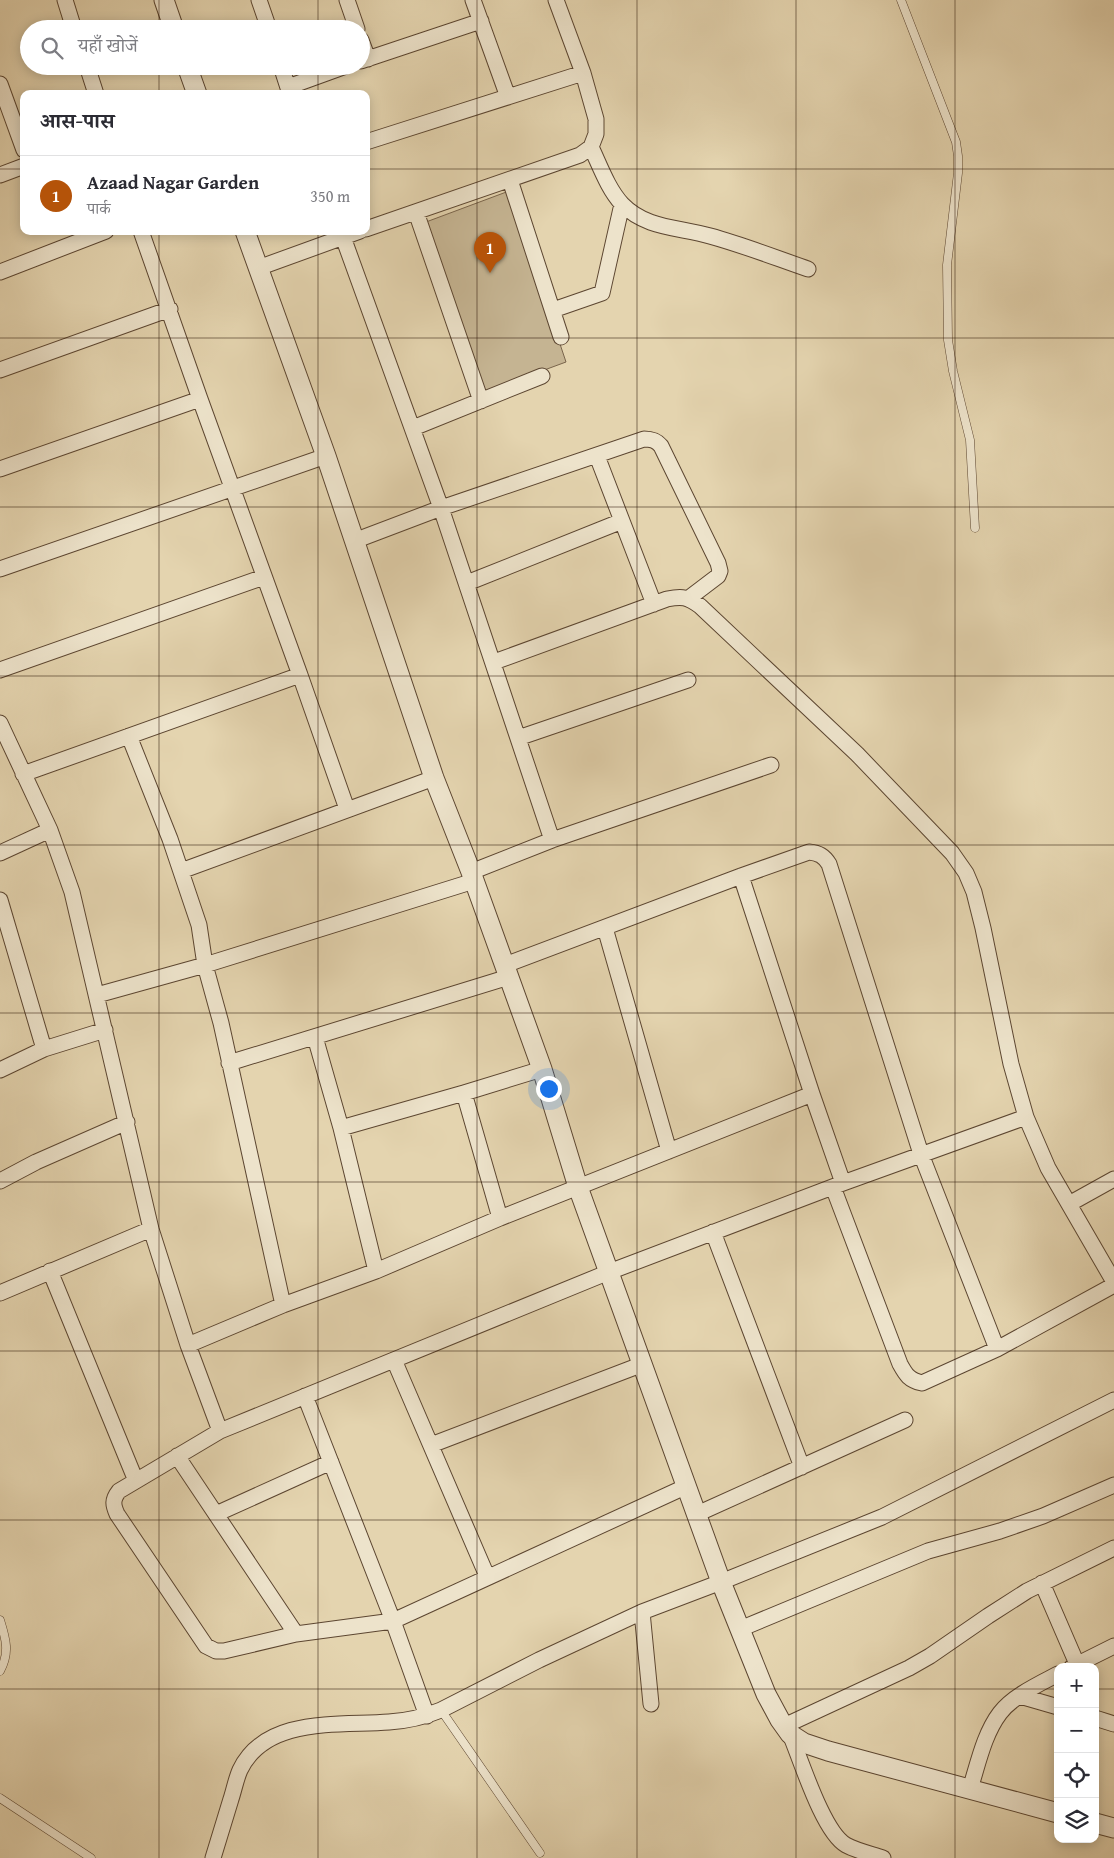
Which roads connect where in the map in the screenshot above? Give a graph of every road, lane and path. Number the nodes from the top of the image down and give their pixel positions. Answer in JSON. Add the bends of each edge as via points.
{"nodes":[{"id":1,"x":65,"y":0,"type":"edge"},
{"id":2,"x":164,"y":0,"type":"edge"},
{"id":3,"x":259,"y":0,"type":"edge"},
{"id":4,"x":347,"y":0,"type":"edge"},
{"id":5,"x":473,"y":0,"type":"edge"},
{"id":6,"x":556,"y":0,"type":"edge"},
{"id":7,"x":901,"y":0,"type":"edge"},
{"id":8,"x":71,"y":20,"type":"edge"},
{"id":9,"x":171,"y":20,"type":"edge"},
{"id":10,"x":266,"y":20,"type":"edge"},
{"id":11,"x":354,"y":20,"type":"edge"},
{"id":12,"x":481,"y":21,"type":"junction"},
{"id":13,"x":370,"y":58,"type":"edge"},
{"id":14,"x":582,"y":73,"type":"junction"},
{"id":15,"x":90,"y":75,"type":"edge"},
{"id":16,"x":191,"y":75,"type":"edge"},
{"id":17,"x":284,"y":75,"type":"edge"},
{"id":18,"x":325,"y":75,"type":"edge"},
{"id":19,"x":0,"y":84,"type":"edge"},
{"id":20,"x":95,"y":90,"type":"edge"},
{"id":21,"x":196,"y":90,"type":"edge"},
{"id":22,"x":289,"y":90,"type":"edge"},
{"id":23,"x":508,"y":97,"type":"junction"},
{"id":24,"x":20,"y":139,"type":"edge"},
{"id":25,"x":370,"y":141,"type":"edge"},
{"id":26,"x":591,"y":147,"type":"junction"},
{"id":27,"x":20,"y":168,"type":"edge"},
{"id":28,"x":0,"y":175,"type":"edge"},
{"id":29,"x":510,"y":180,"type":"junction"},
{"id":30,"x":622,"y":204,"type":"junction"},
{"id":31,"x":416,"y":212,"type":"junction"},
{"id":32,"x":370,"y":228,"type":"edge"},
{"id":33,"x":96,"y":235,"type":"edge"},
{"id":34,"x":142,"y":235,"type":"edge"},
{"id":35,"x":246,"y":235,"type":"edge"},
{"id":36,"x":349,"y":235,"type":"edge"},
{"id":37,"x":343,"y":237,"type":"junction"},
{"id":38,"x":258,"y":268,"type":"junction"},
{"id":39,"x":808,"y":269,"type":"dead end"},
{"id":40,"x":0,"y":272,"type":"edge"},
{"id":41,"x":170,"y":309,"type":"junction"},
{"id":42,"x":553,"y":310,"type":"junction"},
{"id":43,"x":562,"y":337,"type":"dead end"},
{"id":44,"x":0,"y":370,"type":"edge"},
{"id":45,"x":542,"y":376,"type":"dead end"},
{"id":46,"x":200,"y":399,"type":"junction"},
{"id":47,"x":481,"y":401,"type":"junction"},
{"id":48,"x":413,"y":428,"type":"junction"},
{"id":49,"x":326,"y":456,"type":"junction"},
{"id":50,"x":597,"y":456,"type":"junction"},
{"id":51,"x":0,"y":468,"type":"edge"},
{"id":52,"x":232,"y":488,"type":"junction"},
{"id":53,"x":441,"y":508,"type":"junction"},
{"id":54,"x":622,"y":521,"type":"junction"},
{"id":55,"x":975,"y":528,"type":"dead end"},
{"id":56,"x":354,"y":541,"type":"junction"},
{"id":57,"x":0,"y":569,"type":"edge"},
{"id":58,"x":264,"y":577,"type":"junction"},
{"id":59,"x":467,"y":583,"type":"junction"},
{"id":60,"x":689,"y":598,"type":"junction"},
{"id":61,"x":654,"y":604,"type":"junction"},
{"id":62,"x":494,"y":662,"type":"junction"},
{"id":63,"x":0,"y":670,"type":"edge"},
{"id":64,"x":300,"y":675,"type":"junction"},
{"id":65,"x":688,"y":680,"type":"dead end"},
{"id":66,"x":0,"y":723,"type":"edge"},
{"id":67,"x":129,"y":736,"type":"junction"},
{"id":68,"x":518,"y":738,"type":"junction"},
{"id":69,"x":771,"y":764,"type":"dead end"},
{"id":70,"x":23,"y":774,"type":"junction"},
{"id":71,"x":434,"y":778,"type":"junction"},
{"id":72,"x":347,"y":809,"type":"junction"},
{"id":73,"x":50,"y":830,"type":"junction"},
{"id":74,"x":552,"y":840,"type":"junction"},
{"id":75,"x":0,"y":853,"type":"edge"},
{"id":76,"x":182,"y":871,"type":"junction"},
{"id":77,"x":741,"y":876,"type":"junction"},
{"id":78,"x":472,"y":877,"type":"junction"},
{"id":79,"x":0,"y":900,"type":"edge"},
{"id":80,"x":605,"y":928,"type":"junction"},
{"id":81,"x":6,"y":946,"type":"edge"},
{"id":82,"x":205,"y":966,"type":"junction"},
{"id":83,"x":507,"y":971,"type":"junction"},
{"id":84,"x":97,"y":995,"type":"junction"},
{"id":85,"x":105,"y":1030,"type":"junction"},
{"id":86,"x":315,"y":1037,"type":"junction"},
{"id":87,"x":44,"y":1049,"type":"junction"},
{"id":88,"x":229,"y":1063,"type":"junction"},
{"id":89,"x":542,"y":1069,"type":"junction"},
{"id":90,"x":0,"y":1070,"type":"edge"},
{"id":91,"x":464,"y":1094,"type":"junction"},
{"id":92,"x":812,"y":1094,"type":"junction"},
{"id":93,"x":1026,"y":1118,"type":"junction"},
{"id":94,"x":126,"y":1122,"type":"junction"},
{"id":95,"x":341,"y":1128,"type":"junction"},
{"id":96,"x":669,"y":1151,"type":"junction"},
{"id":97,"x":921,"y":1154,"type":"junction"},
{"id":98,"x":1114,"y":1179,"type":"edge"},
{"id":99,"x":0,"y":1181,"type":"edge"},
{"id":100,"x":838,"y":1185,"type":"junction"},
{"id":101,"x":578,"y":1187,"type":"junction"},
{"id":102,"x":1069,"y":1204,"type":"junction"},
{"id":103,"x":500,"y":1218,"type":"junction"},
{"id":104,"x":151,"y":1229,"type":"junction"},
{"id":105,"x":713,"y":1232,"type":"junction"},
{"id":106,"x":50,"y":1271,"type":"junction"},
{"id":107,"x":376,"y":1271,"type":"junction"},
{"id":108,"x":609,"y":1272,"type":"junction"},
{"id":109,"x":1114,"y":1283,"type":"edge"},
{"id":110,"x":0,"y":1293,"type":"edge"},
{"id":111,"x":283,"y":1305,"type":"junction"},
{"id":112,"x":188,"y":1345,"type":"junction"},
{"id":113,"x":996,"y":1350,"type":"junction"},
{"id":114,"x":394,"y":1360,"type":"junction"},
{"id":115,"x":642,"y":1364,"type":"junction"},
{"id":116,"x":305,"y":1396,"type":"junction"},
{"id":117,"x":1114,"y":1400,"type":"edge"},
{"id":118,"x":906,"y":1420,"type":"dead end"},
{"id":119,"x":220,"y":1431,"type":"junction"},
{"id":120,"x":431,"y":1445,"type":"junction"},
{"id":121,"x":177,"y":1456,"type":"junction"},
{"id":122,"x":331,"y":1462,"type":"junction"},
{"id":123,"x":802,"y":1467,"type":"junction"},
{"id":124,"x":136,"y":1481,"type":"junction"},
{"id":125,"x":1114,"y":1485,"type":"edge"},
{"id":126,"x":687,"y":1486,"type":"junction"},
{"id":127,"x":216,"y":1514,"type":"junction"},
{"id":128,"x":697,"y":1514,"type":"junction"},
{"id":129,"x":1114,"y":1548,"type":"edge"},
{"id":130,"x":487,"y":1576,"type":"junction"},
{"id":131,"x":721,"y":1582,"type":"junction"},
{"id":132,"x":1042,"y":1583,"type":"junction"},
{"id":133,"x":642,"y":1612,"type":"junction"},
{"id":134,"x":0,"y":1620,"type":"edge"},
{"id":135,"x":393,"y":1621,"type":"junction"},
{"id":136,"x":740,"y":1629,"type":"junction"},
{"id":137,"x":296,"y":1634,"type":"junction"},
{"id":138,"x":1114,"y":1646,"type":"edge"},
{"id":139,"x":1073,"y":1663,"type":"edge"},
{"id":140,"x":1078,"y":1663,"type":"edge"},
{"id":141,"x":0,"y":1671,"type":"edge"},
{"id":142,"x":1054,"y":1676,"type":"edge"},
{"id":143,"x":1020,"y":1696,"type":"junction"},
{"id":144,"x":651,"y":1704,"type":"dead end"},
{"id":145,"x":1054,"y":1706,"type":"edge"},
{"id":146,"x":434,"y":1713,"type":"junction"},
{"id":147,"x":1099,"y":1719,"type":"edge"},
{"id":148,"x":1114,"y":1724,"type":"edge"},
{"id":149,"x":787,"y":1730,"type":"junction"},
{"id":150,"x":970,"y":1789,"type":"junction"},
{"id":151,"x":0,"y":1798,"type":"edge"},
{"id":152,"x":1054,"y":1812,"type":"edge"},
{"id":153,"x":1099,"y":1824,"type":"edge"},
{"id":154,"x":1114,"y":1828,"type":"edge"},
{"id":155,"x":540,"y":1853,"type":"dead end"},
{"id":156,"x":91,"y":1858,"type":"edge"},
{"id":157,"x":214,"y":1858,"type":"edge"},
{"id":158,"x":883,"y":1858,"type":"edge"}],
"edges":[{"from":1,"to":8,"type":"street"},
{"from":2,"to":9,"type":"street"},
{"from":3,"to":10,"type":"street"},
{"from":4,"to":11,"type":"street"},
{"from":5,"to":12,"type":"street"},
{"from":6,"to":14,"type":"street"},
{"from":7,"to":55,"type":"lane","via":[[956,142],[958,156],[947,265],[948,340],[970,440]]},
{"from":12,"to":13,"type":"street"},
{"from":12,"to":23,"type":"street"},
{"from":14,"to":23,"type":"street"},
{"from":14,"to":26,"type":"street","via":[[596,119],[596,134]]},
{"from":15,"to":20,"type":"street"},
{"from":16,"to":21,"type":"street"},
{"from":17,"to":22,"type":"street"},
{"from":18,"to":22,"type":"street"},
{"from":19,"to":24,"type":"street"},
{"from":23,"to":25,"type":"street"},
{"from":26,"to":29,"type":"street","via":[[580,155]]},
{"from":26,"to":30,"type":"street"},
{"from":27,"to":28,"type":"street"},
{"from":29,"to":31,"type":"street"},
{"from":29,"to":42,"type":"street"},
{"from":30,"to":39,"type":"street","via":[[652,224],[710,236]]},
{"from":30,"to":42,"type":"street","via":[[602,293]]},
{"from":31,"to":32,"type":"street"},
{"from":31,"to":47,"type":"street"},
{"from":33,"to":40,"type":"street"},
{"from":34,"to":41,"type":"street"},
{"from":35,"to":38,"type":"street"},
{"from":36,"to":37,"type":"street"},
{"from":37,"to":38,"type":"street"},
{"from":37,"to":48,"type":"street"},
{"from":38,"to":49,"type":"street"},
{"from":41,"to":44,"type":"street"},
{"from":41,"to":46,"type":"street"},
{"from":42,"to":43,"type":"street"},
{"from":45,"to":47,"type":"street"},
{"from":46,"to":51,"type":"street"},
{"from":46,"to":52,"type":"street"},
{"from":47,"to":48,"type":"street"},
{"from":48,"to":53,"type":"street"},
{"from":49,"to":52,"type":"street"},
{"from":49,"to":56,"type":"street"},
{"from":50,"to":53,"type":"street"},
{"from":50,"to":54,"type":"street"},
{"from":50,"to":60,"type":"street","via":[[644,439],[661,446],[720,571],[714,580]]},
{"from":52,"to":57,"type":"street"},
{"from":52,"to":58,"type":"street"},
{"from":53,"to":56,"type":"street"},
{"from":53,"to":59,"type":"street"},
{"from":54,"to":59,"type":"street"},
{"from":54,"to":61,"type":"street"},
{"from":56,"to":71,"type":"street"},
{"from":58,"to":63,"type":"street"},
{"from":58,"to":64,"type":"street"},
{"from":59,"to":62,"type":"street"},
{"from":60,"to":61,"type":"street","via":[[679,596]]},
{"from":60,"to":93,"type":"street","via":[[857,754],[952,853],[966,873],[983,928],[1011,1064]]},
{"from":61,"to":62,"type":"street"},
{"from":62,"to":68,"type":"street"},
{"from":64,"to":67,"type":"street"},
{"from":64,"to":72,"type":"street"},
{"from":65,"to":68,"type":"street"},
{"from":66,"to":70,"type":"street"},
{"from":67,"to":70,"type":"street"},
{"from":67,"to":76,"type":"street"},
{"from":68,"to":74,"type":"street"},
{"from":69,"to":74,"type":"street"},
{"from":70,"to":73,"type":"street"},
{"from":71,"to":72,"type":"street"},
{"from":71,"to":78,"type":"street"},
{"from":72,"to":76,"type":"street"},
{"from":73,"to":75,"type":"street"},
{"from":73,"to":84,"type":"street","via":[[72,892]]},
{"from":74,"to":78,"type":"street"},
{"from":76,"to":82,"type":"street","via":[[199,926]]},
{"from":77,"to":80,"type":"street"},
{"from":77,"to":92,"type":"street"},
{"from":77,"to":97,"type":"street","via":[[809,852],[817,853],[830,864]]},
{"from":78,"to":82,"type":"street"},
{"from":78,"to":83,"type":"street"},
{"from":79,"to":81,"type":"street"},
{"from":80,"to":83,"type":"street"},
{"from":80,"to":96,"type":"street"},
{"from":81,"to":87,"type":"street"},
{"from":82,"to":84,"type":"street"},
{"from":82,"to":88,"type":"street"},
{"from":83,"to":86,"type":"street"},
{"from":83,"to":89,"type":"street"},
{"from":84,"to":85,"type":"street"},
{"from":85,"to":87,"type":"street"},
{"from":85,"to":94,"type":"street"},
{"from":86,"to":88,"type":"street"},
{"from":86,"to":95,"type":"street"},
{"from":87,"to":90,"type":"street"},
{"from":88,"to":111,"type":"street"},
{"from":89,"to":91,"type":"street"},
{"from":89,"to":101,"type":"street"},
{"from":91,"to":95,"type":"street"},
{"from":91,"to":103,"type":"street"},
{"from":92,"to":96,"type":"street"},
{"from":92,"to":100,"type":"street"},
{"from":93,"to":97,"type":"street"},
{"from":93,"to":102,"type":"street","via":[[1048,1168]]},
{"from":94,"to":99,"type":"street"},
{"from":94,"to":104,"type":"street"},
{"from":95,"to":107,"type":"street"},
{"from":96,"to":101,"type":"street"},
{"from":97,"to":100,"type":"street"},
{"from":97,"to":113,"type":"street"},
{"from":98,"to":102,"type":"street"},
{"from":100,"to":105,"type":"street"},
{"from":100,"to":113,"type":"street","via":[[900,1364],[907,1376],[922,1383]]},
{"from":101,"to":103,"type":"street"},
{"from":101,"to":108,"type":"street"},
{"from":102,"to":109,"type":"street"},
{"from":103,"to":107,"type":"street"},
{"from":104,"to":106,"type":"street"},
{"from":104,"to":112,"type":"street"},
{"from":105,"to":108,"type":"street"},
{"from":105,"to":123,"type":"street"},
{"from":106,"to":110,"type":"street"},
{"from":106,"to":124,"type":"street"},
{"from":107,"to":111,"type":"street"},
{"from":108,"to":114,"type":"street"},
{"from":108,"to":115,"type":"street"},
{"from":109,"to":113,"type":"street"},
{"from":111,"to":112,"type":"street"},
{"from":112,"to":119,"type":"street"},
{"from":114,"to":116,"type":"street"},
{"from":114,"to":120,"type":"street"},
{"from":115,"to":120,"type":"street"},
{"from":115,"to":126,"type":"street"},
{"from":116,"to":119,"type":"street"},
{"from":116,"to":122,"type":"street"},
{"from":117,"to":131,"type":"street","via":[[882,1517]]},
{"from":118,"to":123,"type":"street"},
{"from":119,"to":121,"type":"street"},
{"from":120,"to":130,"type":"street"},
{"from":121,"to":124,"type":"street"},
{"from":121,"to":127,"type":"street"},
{"from":122,"to":127,"type":"street"},
{"from":122,"to":135,"type":"street"},
{"from":123,"to":128,"type":"street"},
{"from":124,"to":137,"type":"street","via":[[119,1491],[113,1505],[206,1646],[224,1651]]},
{"from":125,"to":136,"type":"street","via":[[1043,1516],[928,1551]]},
{"from":126,"to":128,"type":"street"},
{"from":126,"to":130,"type":"street"},
{"from":127,"to":137,"type":"street"},
{"from":128,"to":131,"type":"street"},
{"from":129,"to":132,"type":"street"},
{"from":130,"to":135,"type":"street"},
{"from":131,"to":133,"type":"street"},
{"from":131,"to":136,"type":"street"},
{"from":132,"to":139,"type":"street"},
{"from":132,"to":149,"type":"street","via":[[909,1668]]},
{"from":133,"to":144,"type":"street"},
{"from":133,"to":146,"type":"street"},
{"from":134,"to":141,"type":"lane","via":[[7,1654]]},
{"from":135,"to":137,"type":"street"},
{"from":135,"to":146,"type":"street"},
{"from":136,"to":149,"type":"street","via":[[766,1694]]},
{"from":138,"to":140,"type":"street"},
{"from":142,"to":143,"type":"street"},
{"from":143,"to":145,"type":"street"},
{"from":143,"to":150,"type":"street","via":[[1000,1713],[992,1727]]},
{"from":146,"to":155,"type":"lane"},
{"from":146,"to":157,"type":"street","via":[[391,1722],[304,1727],[264,1741],[240,1770]]},
{"from":147,"to":148,"type":"street"},
{"from":149,"to":150,"type":"street","via":[[804,1743],[828,1751]]},
{"from":149,"to":158,"type":"street","via":[[834,1833],[845,1844]]},
{"from":150,"to":152,"type":"street"},
{"from":151,"to":156,"type":"lane"},
{"from":153,"to":154,"type":"street"}]}
